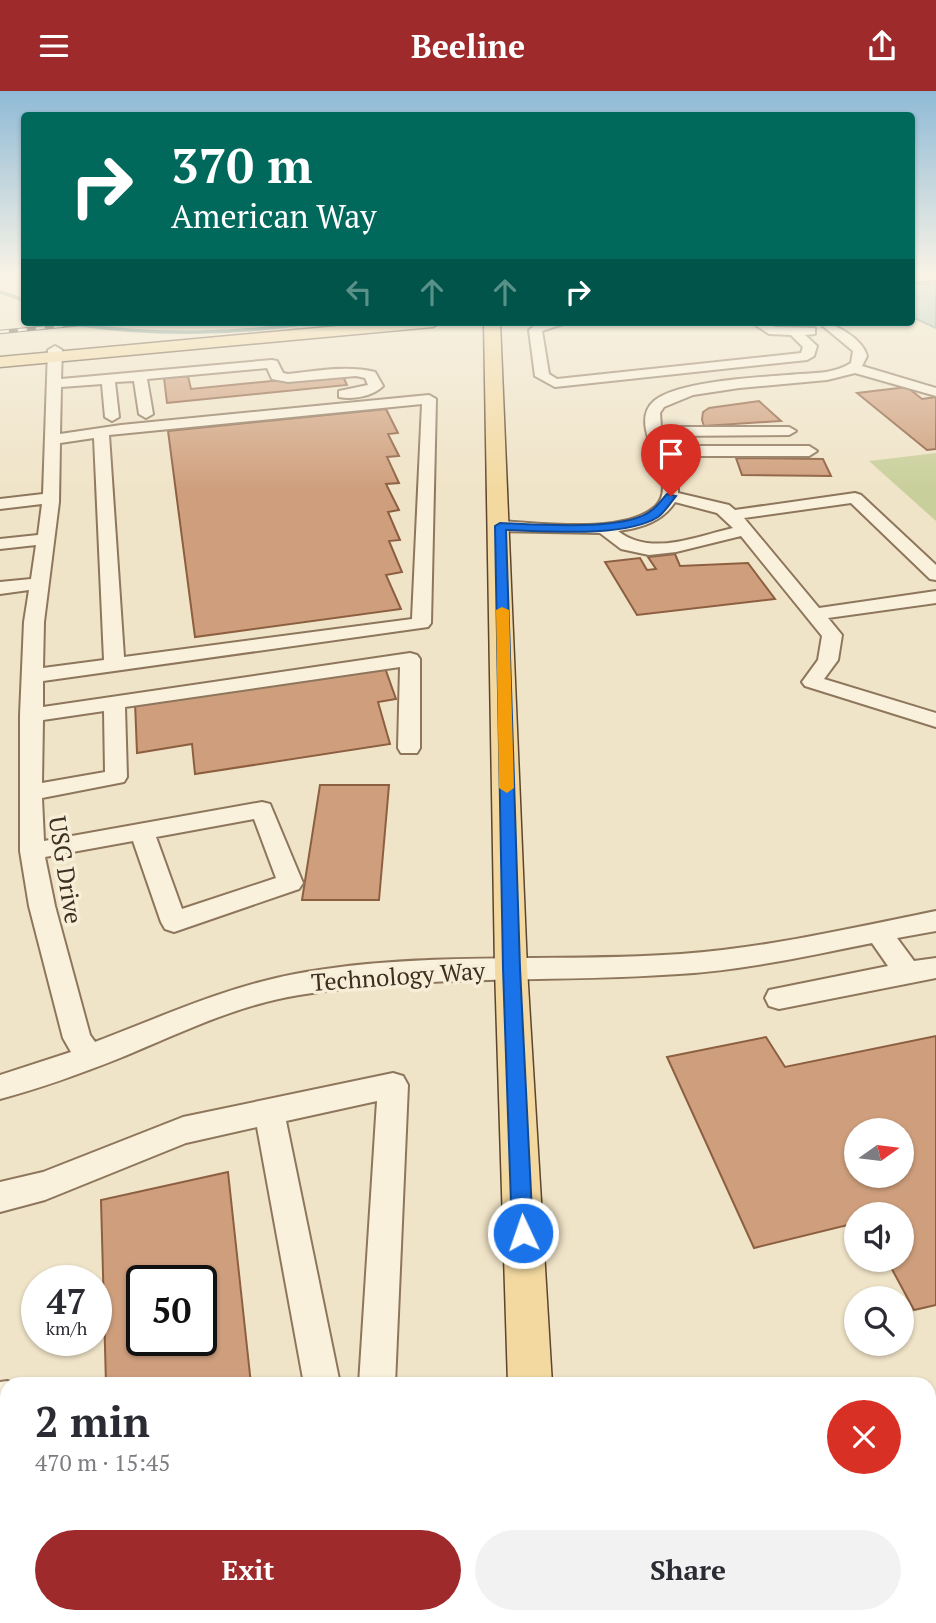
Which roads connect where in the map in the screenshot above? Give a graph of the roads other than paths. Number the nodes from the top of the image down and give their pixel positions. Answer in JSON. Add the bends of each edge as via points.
{"nodes":[{"id":1,"x":126,"y":346,"type":"edge"},
{"id":2,"x":144,"y":346,"type":"edge"},
{"id":3,"x":493,"y":346,"type":"edge"},
{"id":4,"x":538,"y":346,"type":"edge"},
{"id":5,"x":810,"y":346,"type":"edge"},
{"id":6,"x":856,"y":346,"type":"edge"},
{"id":7,"x":55,"y":354,"type":"junction"},
{"id":8,"x":0,"y":355,"type":"edge"},
{"id":9,"x":0,"y":362,"type":"edge"},
{"id":10,"x":857,"y":364,"type":"junction"},
{"id":11,"x":699,"y":369,"type":"junction"},
{"id":12,"x":140,"y":376,"type":"junction"},
{"id":13,"x":108,"y":379,"type":"junction"},
{"id":14,"x":936,"y":380,"type":"edge"},
{"id":15,"x":53,"y":384,"type":"junction"},
{"id":16,"x":720,"y":387,"type":"junction"},
{"id":17,"x":936,"y":392,"type":"edge"},
{"id":18,"x":146,"y":414,"type":"junction"},
{"id":19,"x":111,"y":418,"type":"junction"},
{"id":20,"x":60,"y":427,"type":"junction"},
{"id":21,"x":789,"y":431,"type":"dead end"},
{"id":22,"x":656,"y":432,"type":"junction"},
{"id":23,"x":101,"y":434,"type":"junction"},
{"id":24,"x":661,"y":451,"type":"junction"},
{"id":25,"x":809,"y":451,"type":"dead end"},
{"id":26,"x":671,"y":496,"type":"junction"},
{"id":27,"x":51,"y":498,"type":"junction"},
{"id":28,"x":0,"y":504,"type":"edge"},
{"id":29,"x":738,"y":522,"type":"junction"},
{"id":30,"x":500,"y":526,"type":"junction"},
{"id":31,"x":603,"y":527,"type":"junction"},
{"id":32,"x":45,"y":539,"type":"junction"},
{"id":33,"x":0,"y":544,"type":"edge"},
{"id":34,"x":936,"y":575,"type":"edge"},
{"id":35,"x":39,"y":583,"type":"junction"},
{"id":36,"x":0,"y":588,"type":"edge"},
{"id":37,"x":936,"y":597,"type":"edge"},
{"id":38,"x":814,"y":614,"type":"junction"},
{"id":39,"x":114,"y":665,"type":"junction"},
{"id":40,"x":32,"y":676,"type":"junction"},
{"id":41,"x":114,"y":703,"type":"junction"},
{"id":42,"x":31,"y":715,"type":"junction"},
{"id":43,"x":936,"y":720,"type":"edge"},
{"id":44,"x":409,"y":748,"type":"dead end"},
{"id":45,"x":30,"y":793,"type":"junction"},
{"id":46,"x":142,"y":831,"type":"junction"},
{"id":47,"x":32,"y":851,"type":"junction"},
{"id":48,"x":936,"y":921,"type":"edge"},
{"id":49,"x":878,"y":932,"type":"junction"},
{"id":50,"x":512,"y":968,"type":"junction"},
{"id":51,"x":936,"y":968,"type":"edge"},
{"id":52,"x":908,"y":973,"type":"junction"},
{"id":53,"x":779,"y":997,"type":"dead end"},
{"id":54,"x":89,"y":1057,"type":"junction"},
{"id":55,"x":0,"y":1087,"type":"edge"},
{"id":56,"x":269,"y":1112,"type":"junction"},
{"id":57,"x":0,"y":1197,"type":"edge"},
{"id":58,"x":321,"y":1377,"type":"edge"},
{"id":59,"x":377,"y":1377,"type":"edge"},
{"id":60,"x":530,"y":1377,"type":"edge"}],
"edges":[{"from":1,"to":7,"type":"main road"},
{"from":2,"to":7,"type":"main road"},
{"from":3,"to":30,"type":"main road"},
{"from":4,"to":11,"type":"street","via":[[542,376],[555,383]]},
{"from":5,"to":11,"type":"street","via":[[807,356]]},
{"from":6,"to":10,"type":"street"},
{"from":7,"to":8,"type":"main road"},
{"from":7,"to":9,"type":"main road"},
{"from":7,"to":15,"type":"street","name":"USG Drive"},
{"from":10,"to":14,"type":"street"},
{"from":10,"to":16,"type":"street","via":[[827,376]]},
{"from":10,"to":17,"type":"street"},
{"from":11,"to":16,"type":"street"},
{"from":12,"to":13,"type":"street"},
{"from":12,"to":18,"type":"street"},
{"from":12,"to":18,"type":"street","via":[[272,364],[278,376],[356,372],[370,375],[376,386],[367,391]]},
{"from":13,"to":15,"type":"street"},
{"from":13,"to":19,"type":"street"},
{"from":15,"to":20,"type":"street","name":"USG Drive"},
{"from":16,"to":22,"type":"street","via":[[667,399],[654,409]]},
{"from":18,"to":19,"type":"street"},
{"from":19,"to":20,"type":"street"},
{"from":20,"to":23,"type":"street"},
{"from":20,"to":27,"type":"street","name":"USG Drive"},
{"from":21,"to":22,"type":"street"},
{"from":22,"to":24,"type":"street"},
{"from":23,"to":39,"type":"street"},
{"from":23,"to":39,"type":"street","via":[[429,399],[421,622]]},
{"from":24,"to":25,"type":"street"},
{"from":24,"to":26,"type":"street"},
{"from":26,"to":29,"type":"street","via":[[723,509]]},
{"from":26,"to":31,"type":"street","via":[[655,514]]},
{"from":27,"to":28,"type":"street"},
{"from":27,"to":32,"type":"street","name":"USG Drive"},
{"from":29,"to":31,"type":"street","via":[[666,548],[624,544]]},
{"from":29,"to":34,"type":"street","via":[[855,498]]},
{"from":29,"to":38,"type":"street"},
{"from":30,"to":31,"type":"street"},
{"from":30,"to":50,"type":"main road"},
{"from":32,"to":33,"type":"street"},
{"from":32,"to":35,"type":"street","name":"USG Drive"},
{"from":35,"to":36,"type":"street"},
{"from":35,"to":40,"type":"street","name":"USG Drive"},
{"from":37,"to":38,"type":"street"},
{"from":38,"to":43,"type":"street","via":[[832,635],[828,660],[812,683]]},
{"from":39,"to":40,"type":"street"},
{"from":40,"to":42,"type":"street","name":"USG Drive"},
{"from":41,"to":42,"type":"street"},
{"from":41,"to":44,"type":"street","via":[[410,659]]},
{"from":41,"to":45,"type":"street","via":[[116,777]]},
{"from":42,"to":45,"type":"street","name":"USG Drive"},
{"from":45,"to":47,"type":"street","name":"USG Drive"},
{"from":46,"to":46,"type":"street","via":[[262,810],[290,883],[174,922]]},
{"from":46,"to":47,"type":"street"},
{"from":47,"to":54,"type":"street","name":"USG Drive","via":[[77,1038]]},
{"from":48,"to":49,"type":"street","name":"Technology Way"},
{"from":49,"to":50,"type":"street","name":"Technology Way","via":[[733,960]]},
{"from":49,"to":52,"type":"street"},
{"from":50,"to":54,"type":"street","name":"Technology Way","via":[[396,972],[292,985],[180,1021]]},
{"from":50,"to":60,"type":"main road"},
{"from":51,"to":52,"type":"street"},
{"from":52,"to":53,"type":"street"},
{"from":54,"to":55,"type":"street","name":"Technology Way"},
{"from":56,"to":57,"type":"street","via":[[183,1130],[45,1186]]},
{"from":56,"to":58,"type":"street"},
{"from":56,"to":59,"type":"street","via":[[393,1085]]}]}
